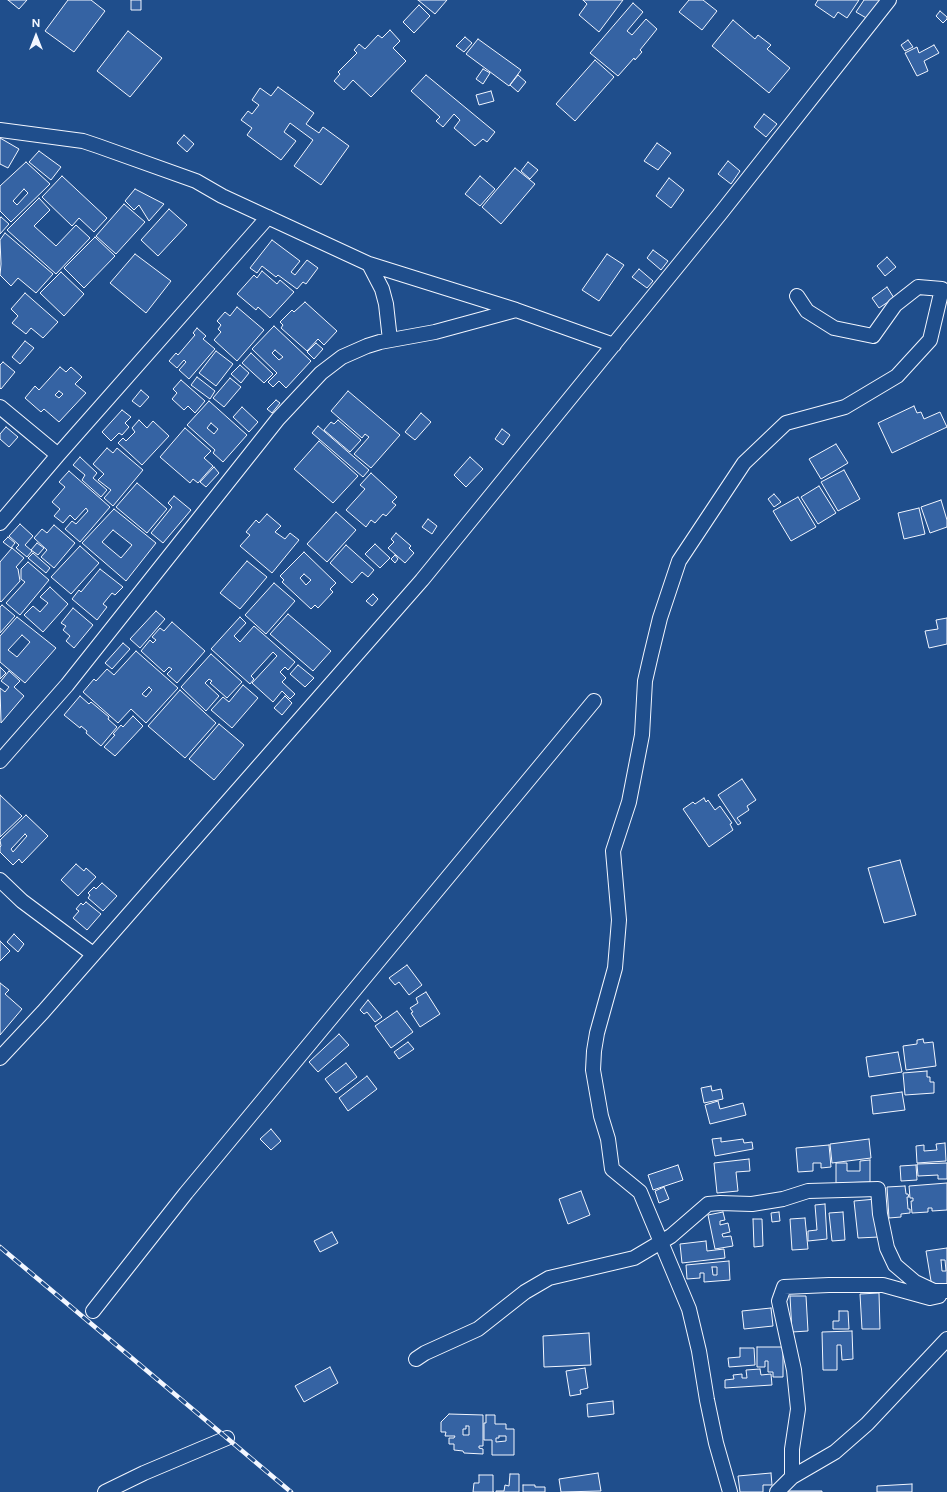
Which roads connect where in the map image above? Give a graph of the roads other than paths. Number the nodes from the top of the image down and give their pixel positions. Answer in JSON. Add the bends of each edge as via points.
{"nodes":[{"id":1,"x":889,"y":0,"type":"edge"},
{"id":2,"x":0,"y":130,"type":"edge"},
{"id":3,"x":268,"y":217,"type":"junction"},
{"id":4,"x":369,"y":264,"type":"junction"},
{"id":5,"x":797,"y":296,"type":"dead end"},
{"id":6,"x":516,"y":310,"type":"junction"},
{"id":7,"x":390,"y":340,"type":"junction"},
{"id":8,"x":614,"y":345,"type":"junction"},
{"id":9,"x":0,"y":407,"type":"edge"},
{"id":10,"x":58,"y":455,"type":"junction"},
{"id":11,"x":0,"y":523,"type":"edge"},
{"id":12,"x":594,"y":701,"type":"dead end"},
{"id":13,"x":0,"y":761,"type":"edge"},
{"id":14,"x":0,"y":880,"type":"edge"},
{"id":15,"x":93,"y":954,"type":"junction"},
{"id":16,"x":0,"y":1058,"type":"edge"},
{"id":17,"x":660,"y":1242,"type":"junction"},
{"id":18,"x":947,"y":1291,"type":"edge"},
{"id":19,"x":947,"y":1295,"type":"edge"},
{"id":20,"x":93,"y":1311,"type":"dead end"},
{"id":21,"x":947,"y":1339,"type":"edge"},
{"id":22,"x":416,"y":1358,"type":"dead end"},
{"id":23,"x":227,"y":1438,"type":"dead end"},
{"id":24,"x":792,"y":1477,"type":"junction"},
{"id":25,"x":105,"y":1492,"type":"edge"},
{"id":26,"x":730,"y":1492,"type":"edge"},
{"id":27,"x":777,"y":1492,"type":"edge"}],
"edges":[{"from":1,"to":8,"type":"street"},
{"from":2,"to":3,"type":"street","via":[[83,141],[196,181]]},
{"from":3,"to":4,"type":"street"},
{"from":3,"to":10,"type":"street"},
{"from":4,"to":6,"type":"street"},
{"from":4,"to":7,"type":"street","via":[[382,289]]},
{"from":5,"to":17,"type":"street","via":[[807,311],[834,328],[873,336],[895,305],[918,287],[942,289],[930,340],[897,376],[845,407],[786,423],[744,464],[679,560],[660,618],[645,681],[642,735],[629,802],[612,851],[619,920],[615,968],[597,1033],[593,1070],[612,1169],[640,1192]]},
{"from":6,"to":7,"type":"street","via":[[435,332]]},
{"from":6,"to":8,"type":"street"},
{"from":7,"to":13,"type":"street","via":[[367,346],[342,357],[321,373],[283,413],[67,684]]},
{"from":8,"to":15,"type":"street","via":[[422,580]]},
{"from":9,"to":10,"type":"street"},
{"from":10,"to":11,"type":"street"},
{"from":12,"to":20,"type":"street","via":[[201,1175]]},
{"from":14,"to":15,"type":"street","via":[[22,901]]},
{"from":15,"to":16,"type":"street"},
{"from":17,"to":18,"type":"street","via":[[708,1204],[752,1204],[783,1199],[808,1191],[878,1189],[887,1248],[894,1265],[915,1282],[934,1290]]},
{"from":17,"to":22,"type":"street","via":[[634,1258],[549,1278],[525,1292],[478,1329]]},
{"from":17,"to":26,"type":"street","via":[[689,1309],[716,1443]]},
{"from":19,"to":24,"type":"street","via":[[930,1298],[883,1285],[784,1287],[779,1301],[794,1370],[798,1409],[792,1449]]},
{"from":21,"to":24,"type":"street","via":[[867,1424],[835,1452]]},
{"from":23,"to":25,"type":"street"},
{"from":24,"to":27,"type":"street"}]}
